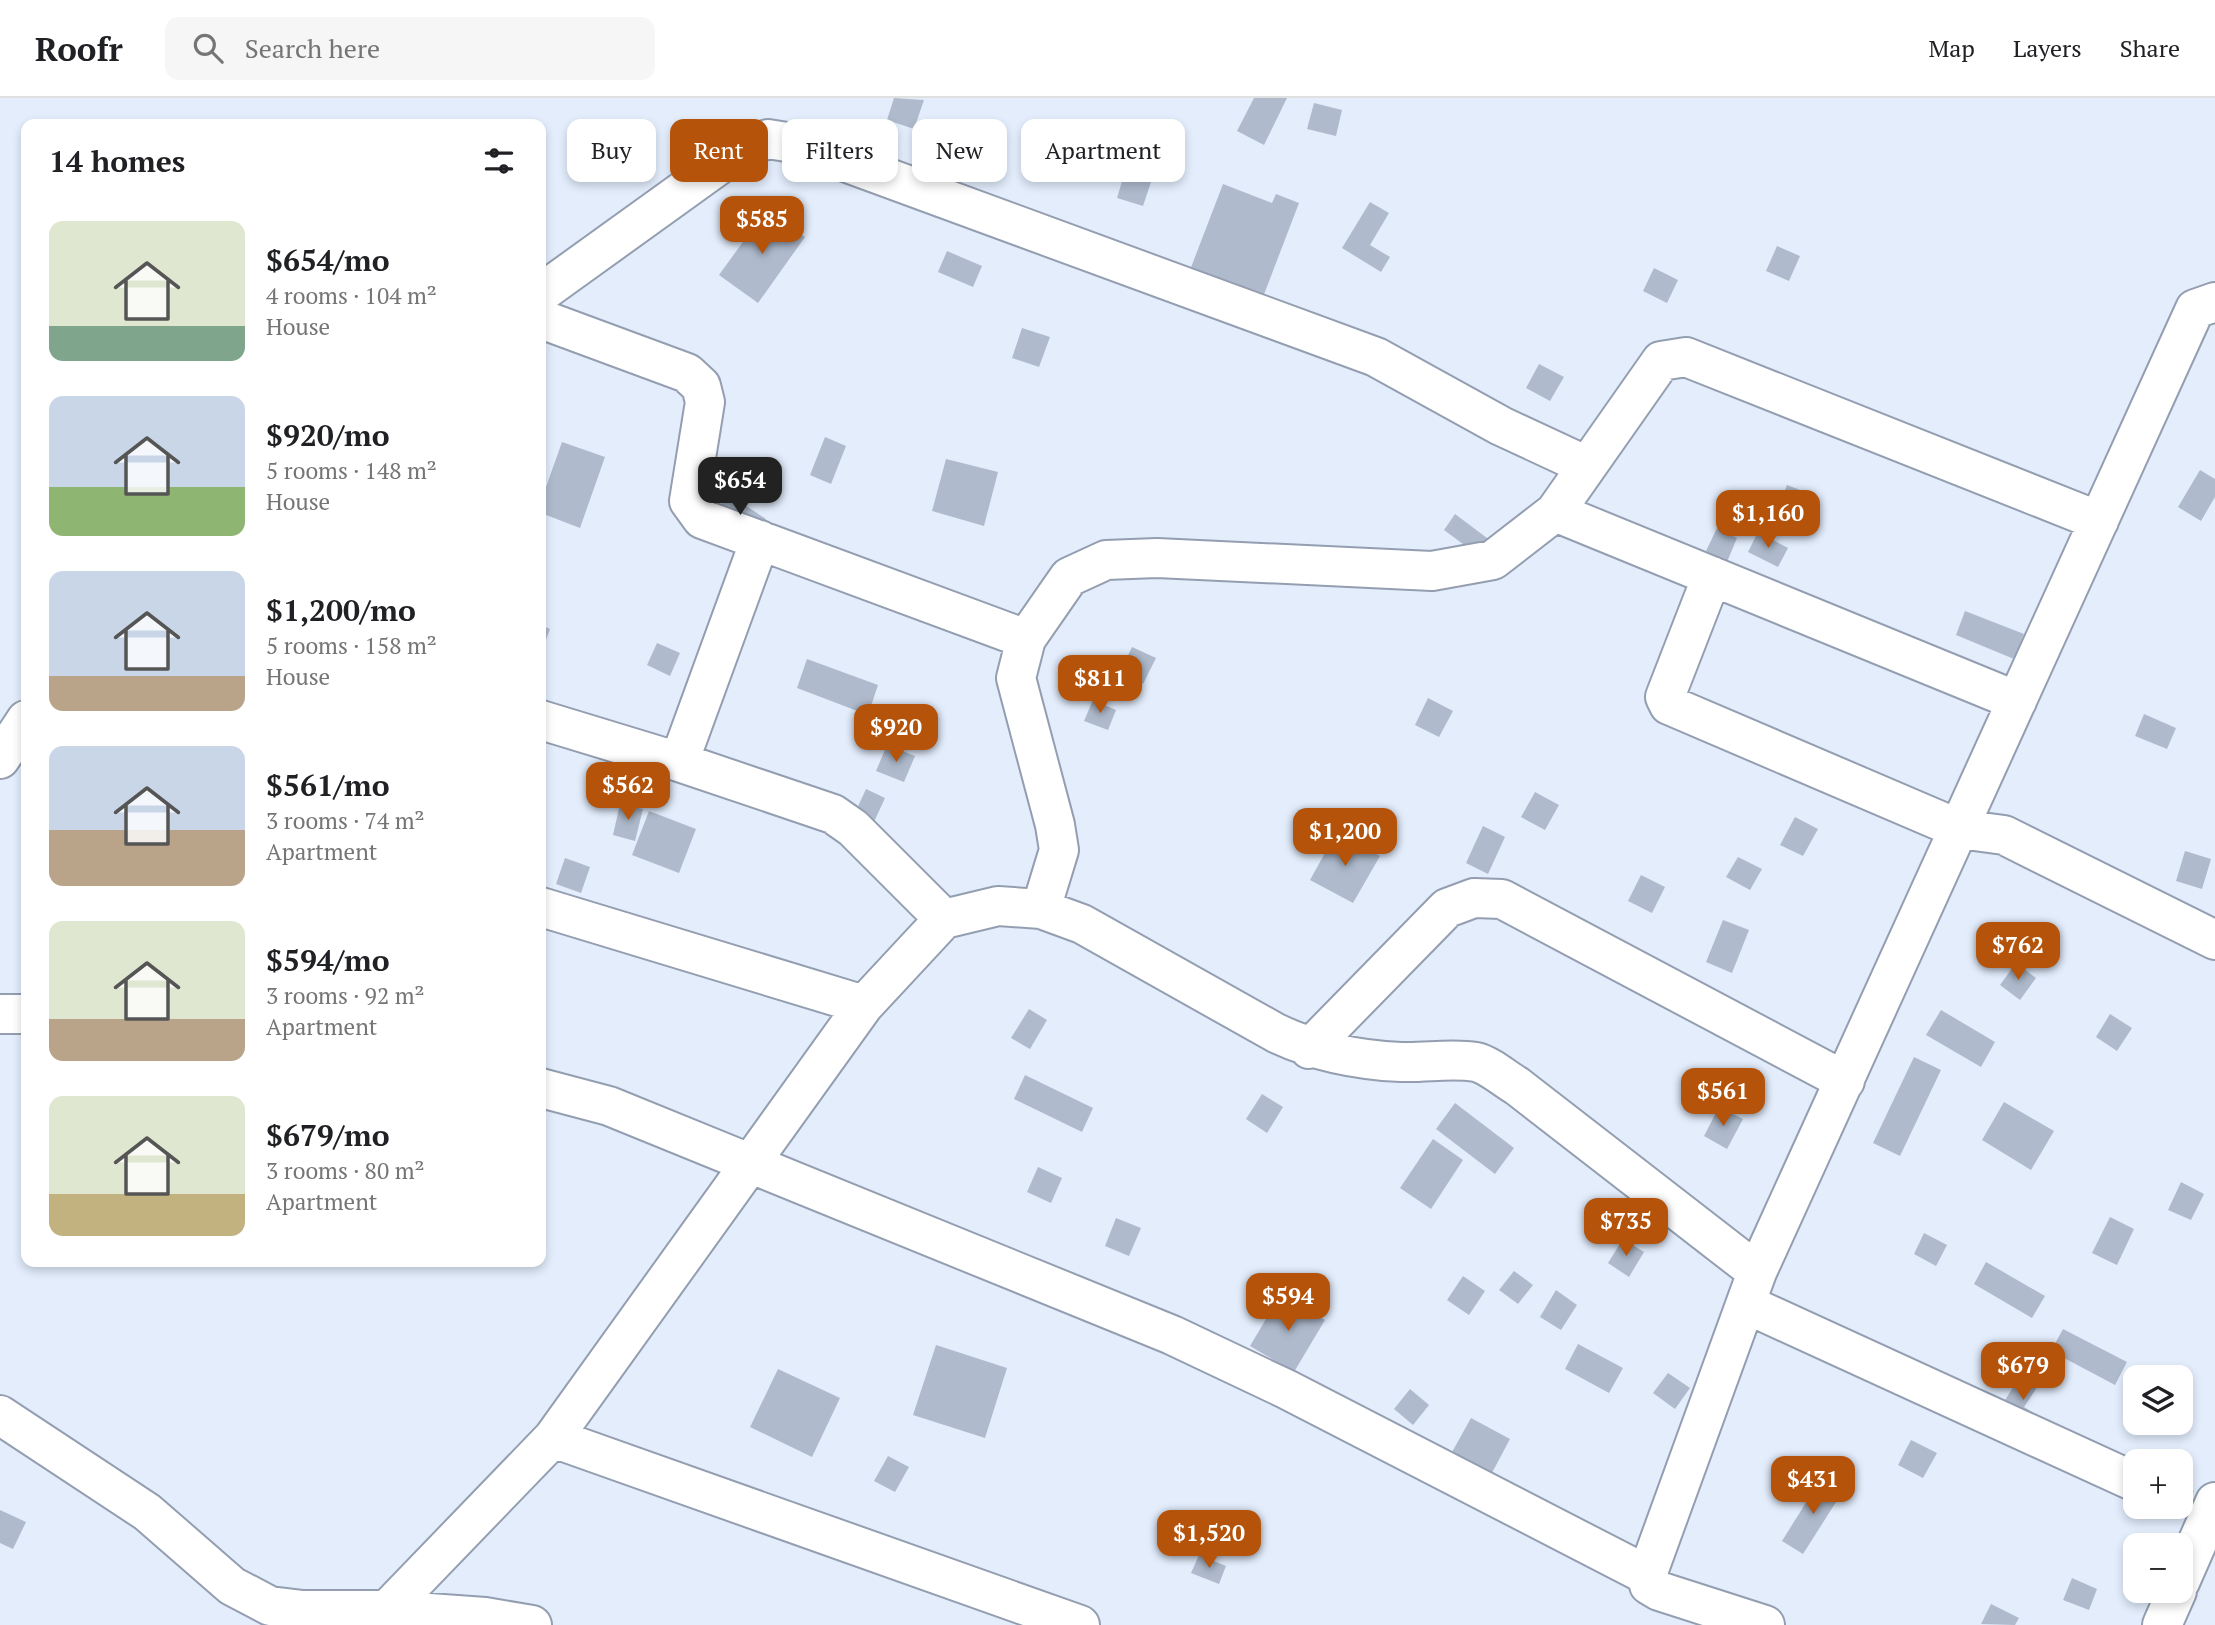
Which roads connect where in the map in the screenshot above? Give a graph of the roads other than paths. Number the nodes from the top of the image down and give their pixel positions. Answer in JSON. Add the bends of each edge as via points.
{"nodes":[{"id":1,"x":546,"y":289,"type":"edge"},
{"id":2,"x":2215,"y":302,"type":"edge"},
{"id":3,"x":546,"y":321,"type":"edge"},
{"id":4,"x":1587,"y":466,"type":"junction"},
{"id":5,"x":1555,"y":512,"type":"junction"},
{"id":6,"x":2099,"y":522,"type":"junction"},
{"id":7,"x":760,"y":540,"type":"junction"},
{"id":8,"x":1712,"y":576,"type":"junction"},
{"id":9,"x":1026,"y":639,"type":"junction"},
{"id":10,"x":2017,"y":701,"type":"junction"},
{"id":11,"x":546,"y":722,"type":"edge"},
{"id":12,"x":21,"y":728,"type":"edge"},
{"id":13,"x":0,"y":760,"type":"edge"},
{"id":14,"x":679,"y":762,"type":"junction"},
{"id":15,"x":1959,"y":829,"type":"junction"},
{"id":16,"x":546,"y":909,"type":"edge"},
{"id":17,"x":1041,"y":909,"type":"junction"},
{"id":18,"x":944,"y":919,"type":"junction"},
{"id":19,"x":2215,"y":940,"type":"edge"},
{"id":20,"x":864,"y":1005,"type":"junction"},
{"id":21,"x":0,"y":1014,"type":"edge"},
{"id":22,"x":21,"y":1014,"type":"edge"},
{"id":23,"x":1310,"y":1049,"type":"junction"},
{"id":24,"x":1845,"y":1081,"type":"junction"},
{"id":25,"x":546,"y":1089,"type":"edge"},
{"id":26,"x":749,"y":1163,"type":"junction"},
{"id":27,"x":1751,"y":1288,"type":"junction"},
{"id":28,"x":0,"y":1415,"type":"edge"},
{"id":29,"x":553,"y":1438,"type":"junction"},
{"id":30,"x":2123,"y":1476,"type":"edge"},
{"id":31,"x":2202,"y":1506,"type":"edge"},
{"id":32,"x":2193,"y":1537,"type":"edge"},
{"id":33,"x":1647,"y":1576,"type":"junction"},
{"id":34,"x":2172,"y":1603,"type":"edge"},
{"id":35,"x":374,"y":1617,"type":"edge"},
{"id":36,"x":532,"y":1625,"type":"edge"},
{"id":37,"x":1080,"y":1625,"type":"edge"},
{"id":38,"x":1765,"y":1625,"type":"edge"},
{"id":39,"x":2162,"y":1625,"type":"edge"}],
"edges":[{"from":1,"to":4,"type":"street","via":[[741,149],[768,139],[780,141],[1376,357],[1501,426]]},
{"from":2,"to":6,"type":"street","via":[[2195,309]]},
{"from":3,"to":7,"type":"street","via":[[687,373],[701,386],[705,402],[689,501],[702,519]]},
{"from":4,"to":5,"type":"street"},
{"from":4,"to":6,"type":"street","via":[[1661,360],[1686,357]]},
{"from":5,"to":8,"type":"street"},
{"from":5,"to":9,"type":"street","via":[[1493,560],[1432,571],[1157,558],[1106,560],[1069,577]]},
{"from":6,"to":10,"type":"street"},
{"from":7,"to":9,"type":"street"},
{"from":7,"to":14,"type":"street"},
{"from":8,"to":10,"type":"street"},
{"from":8,"to":15,"type":"street","via":[[1665,697],[1669,705]]},
{"from":9,"to":17,"type":"street","via":[[1016,678],[1059,850]]},
{"from":10,"to":15,"type":"street"},
{"from":11,"to":14,"type":"street"},
{"from":12,"to":13,"type":"street"},
{"from":14,"to":18,"type":"street","via":[[832,814],[853,828]]},
{"from":15,"to":19,"type":"street","via":[[2004,835]]},
{"from":15,"to":24,"type":"street"},
{"from":16,"to":20,"type":"street"},
{"from":17,"to":18,"type":"street","via":[[998,906]]},
{"from":17,"to":23,"type":"street","via":[[1082,924]]},
{"from":18,"to":20,"type":"street"},
{"from":20,"to":26,"type":"street"},
{"from":21,"to":22,"type":"street"},
{"from":23,"to":24,"type":"street","via":[[1447,908],[1474,898],[1502,899]]},
{"from":23,"to":27,"type":"street","via":[[1403,1062],[1478,1062],[1517,1086]]},
{"from":24,"to":27,"type":"street"},
{"from":25,"to":26,"type":"street","via":[[609,1106]]},
{"from":26,"to":29,"type":"street"},
{"from":26,"to":33,"type":"street","via":[[1172,1335]]},
{"from":27,"to":30,"type":"street"},
{"from":27,"to":33,"type":"street"},
{"from":28,"to":35,"type":"street","via":[[147,1512],[232,1586],[270,1606]]},
{"from":29,"to":35,"type":"street"},
{"from":29,"to":37,"type":"street"},
{"from":31,"to":32,"type":"street"},
{"from":33,"to":38,"type":"street","via":[[1658,1591]]},
{"from":34,"to":39,"type":"street"},
{"from":35,"to":36,"type":"street","via":[[485,1616]]}]}
